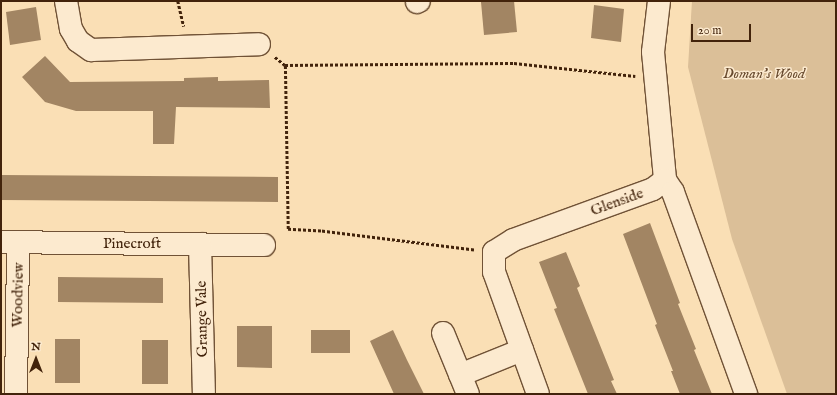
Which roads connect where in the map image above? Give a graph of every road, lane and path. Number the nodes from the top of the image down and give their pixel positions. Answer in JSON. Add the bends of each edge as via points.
{"nodes":[{"id":1,"x":66,"y":1,"type":"edge"},
{"id":2,"x":659,"y":1,"type":"edge"},
{"id":3,"x":260,"y":44,"type":"dead end"},
{"id":4,"x":655,"y":78,"type":"junction"},
{"id":5,"x":664,"y":180,"type":"junction"},
{"id":6,"x":10,"y":242,"type":"edge"},
{"id":7,"x":200,"y":244,"type":"junction"},
{"id":8,"x":264,"y":245,"type":"dead end"},
{"id":9,"x":494,"y":252,"type":"junction"},
{"id":10,"x":443,"y":333,"type":"dead end"},
{"id":11,"x":522,"y":350,"type":"junction"},
{"id":12,"x":464,"y":384,"type":"edge"},
{"id":13,"x":16,"y":394,"type":"edge"},
{"id":14,"x":204,"y":394,"type":"edge"},
{"id":15,"x":538,"y":394,"type":"edge"},
{"id":16,"x":746,"y":394,"type":"edge"}],
"edges":[{"from":1,"to":3,"type":"street","via":[[71,29],[78,41],[91,50]]},
{"from":2,"to":4,"type":"street","via":[[653,52]]},
{"from":4,"to":5,"type":"street"},
{"from":4,"to":9,"type":"path","via":[[514,63],[285,65],[288,229]]},
{"from":5,"to":9,"type":"street","name":"Glenside","via":[[653,189],[513,240]]},
{"from":5,"to":16,"type":"street","via":[[673,192]]},
{"from":6,"to":7,"type":"street","name":"Pinecroft"},
{"from":6,"to":13,"type":"street","name":"Woodview"},
{"from":7,"to":8,"type":"street","name":"Pinecroft"},
{"from":7,"to":14,"type":"street","name":"Grange Vale"},
{"from":9,"to":11,"type":"street","via":[[494,272]]},
{"from":10,"to":12,"type":"street"},
{"from":11,"to":12,"type":"street"},
{"from":11,"to":15,"type":"street"}]}
